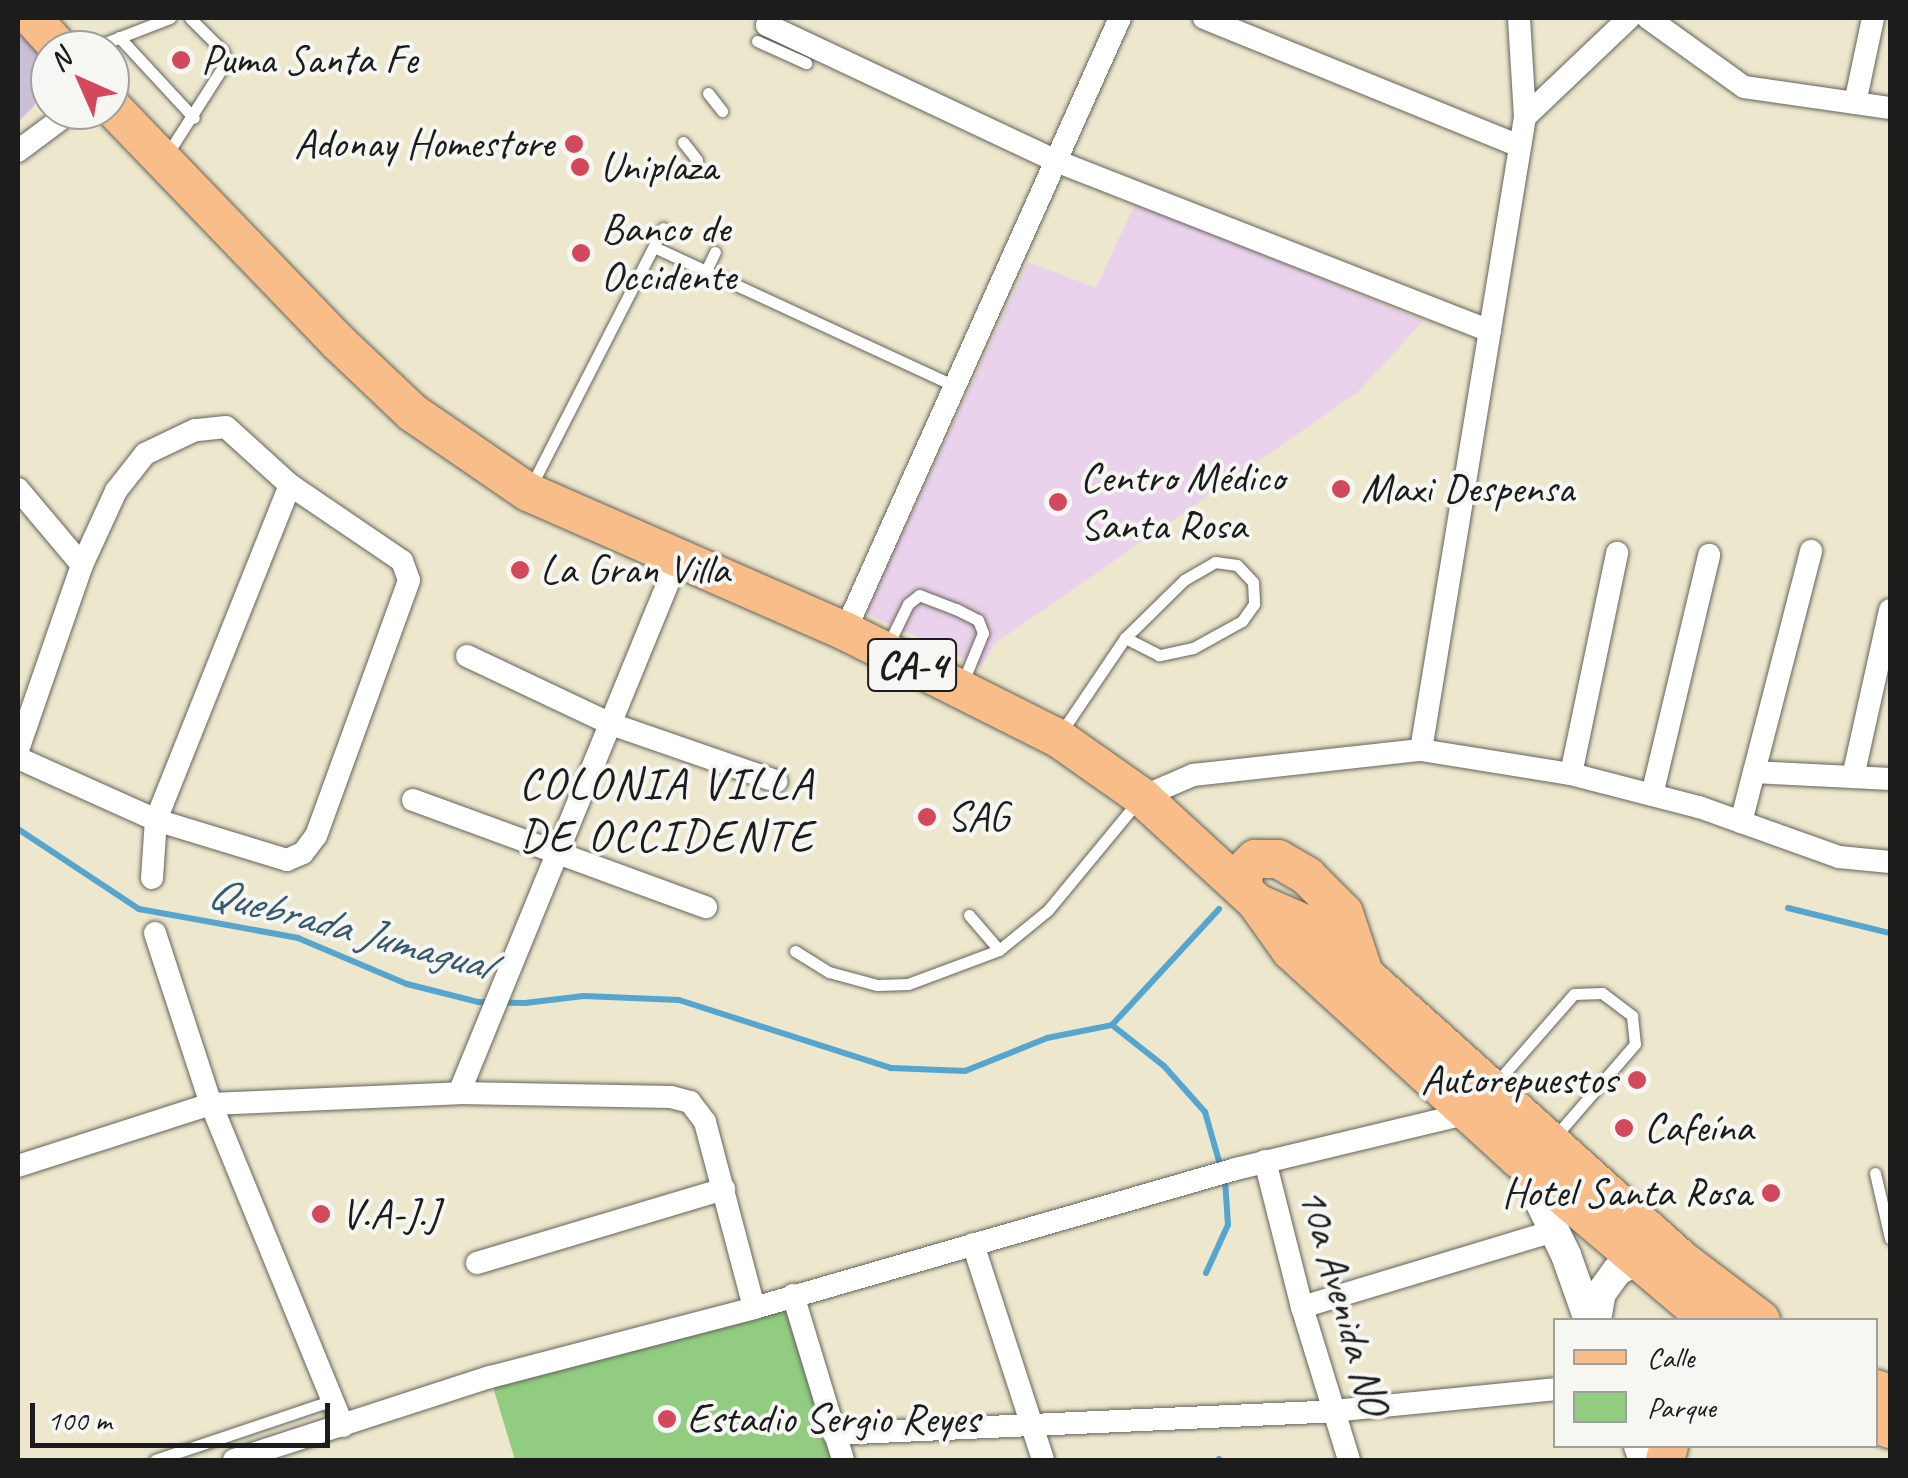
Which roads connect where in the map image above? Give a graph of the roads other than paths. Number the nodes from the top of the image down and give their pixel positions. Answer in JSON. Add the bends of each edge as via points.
{"nodes":[{"id":1,"x":170,"y":18,"type":"edge"},
{"id":2,"x":190,"y":18,"type":"edge"},
{"id":3,"x":771,"y":18,"type":"edge"},
{"id":4,"x":1120,"y":18,"type":"edge"},
{"id":5,"x":1204,"y":18,"type":"edge"},
{"id":6,"x":1519,"y":18,"type":"edge"},
{"id":7,"x":1629,"y":18,"type":"edge"},
{"id":8,"x":1648,"y":18,"type":"edge"},
{"id":9,"x":1873,"y":18,"type":"edge"},
{"id":10,"x":130,"y":33,"type":"edge"},
{"id":11,"x":757,"y":41,"type":"dead end"},
{"id":12,"x":130,"y":49,"type":"edge"},
{"id":13,"x":806,"y":63,"type":"dead end"},
{"id":14,"x":708,"y":92,"type":"dead end"},
{"id":15,"x":1855,"y":103,"type":"junction"},
{"id":16,"x":1890,"y":108,"type":"edge"},
{"id":17,"x":722,"y":111,"type":"dead end"},
{"id":18,"x":1526,"y":117,"type":"junction"},
{"id":19,"x":194,"y":118,"type":"junction"},
{"id":20,"x":130,"y":125,"type":"edge"},
{"id":21,"x":46,"y":130,"type":"edge"},
{"id":22,"x":683,"y":142,"type":"dead end"},
{"id":23,"x":1520,"y":146,"type":"junction"},
{"id":24,"x":18,"y":151,"type":"edge"},
{"id":25,"x":164,"y":160,"type":"junction"},
{"id":26,"x":698,"y":160,"type":"dead end"},
{"id":27,"x":1056,"y":161,"type":"junction"},
{"id":28,"x":663,"y":228,"type":"dead end"},
{"id":29,"x":654,"y":247,"type":"junction"},
{"id":30,"x":715,"y":252,"type":"dead end"},
{"id":31,"x":706,"y":271,"type":"junction"},
{"id":32,"x":1490,"y":331,"type":"junction"},
{"id":33,"x":955,"y":386,"type":"junction"},
{"id":34,"x":290,"y":485,"type":"junction"},
{"id":35,"x":18,"y":489,"type":"edge"},
{"id":36,"x":528,"y":492,"type":"junction"},
{"id":37,"x":1810,"y":551,"type":"dead end"},
{"id":38,"x":1617,"y":553,"type":"dead end"},
{"id":39,"x":1708,"y":555,"type":"dead end"},
{"id":40,"x":679,"y":556,"type":"junction"},
{"id":41,"x":82,"y":565,"type":"junction"},
{"id":42,"x":1890,"y":610,"type":"edge"},
{"id":43,"x":845,"y":631,"type":"junction"},
{"id":44,"x":1125,"y":638,"type":"junction"},
{"id":45,"x":885,"y":651,"type":"junction"},
{"id":46,"x":467,"y":656,"type":"dead end"},
{"id":47,"x":960,"y":689,"type":"junction"},
{"id":48,"x":611,"y":724,"type":"junction"},
{"id":49,"x":1058,"y":738,"type":"junction"},
{"id":50,"x":18,"y":750,"type":"edge"},
{"id":51,"x":1421,"y":750,"type":"junction"},
{"id":52,"x":18,"y":758,"type":"edge"},
{"id":53,"x":1754,"y":772,"type":"junction"},
{"id":54,"x":1572,"y":774,"type":"junction"},
{"id":55,"x":1853,"y":777,"type":"junction"},
{"id":56,"x":1890,"y":779,"type":"edge"},
{"id":57,"x":776,"y":781,"type":"dead end"},
{"id":58,"x":1652,"y":795,"type":"junction"},
{"id":59,"x":1142,"y":797,"type":"junction"},
{"id":60,"x":413,"y":800,"type":"dead end"},
{"id":61,"x":156,"y":820,"type":"junction"},
{"id":62,"x":1741,"y":822,"type":"junction"},
{"id":63,"x":557,"y":854,"type":"junction"},
{"id":64,"x":1890,"y":862,"type":"edge"},
{"id":65,"x":152,"y":878,"type":"dead end"},
{"id":66,"x":1250,"y":896,"type":"junction"},
{"id":67,"x":706,"y":907,"type":"dead end"},
{"id":68,"x":969,"y":915,"type":"dead end"},
{"id":69,"x":155,"y":933,"type":"dead end"},
{"id":70,"x":795,"y":950,"type":"dead end"},
{"id":71,"x":999,"y":950,"type":"junction"},
{"id":72,"x":459,"y":1093,"type":"junction"},
{"id":73,"x":1480,"y":1101,"type":"junction"},
{"id":74,"x":211,"y":1104,"type":"junction"},
{"id":75,"x":1534,"y":1150,"type":"junction"},
{"id":76,"x":1265,"y":1162,"type":"junction"},
{"id":77,"x":18,"y":1166,"type":"edge"},
{"id":78,"x":1874,"y":1173,"type":"dead end"},
{"id":79,"x":724,"y":1189,"type":"junction"},
{"id":80,"x":1554,"y":1231,"type":"junction"},
{"id":81,"x":1890,"y":1238,"type":"edge"},
{"id":82,"x":973,"y":1244,"type":"junction"},
{"id":83,"x":1638,"y":1259,"type":"junction"},
{"id":84,"x":1682,"y":1260,"type":"junction"},
{"id":85,"x":476,"y":1263,"type":"dead end"},
{"id":86,"x":793,"y":1294,"type":"junction"},
{"id":87,"x":1302,"y":1307,"type":"junction"},
{"id":88,"x":754,"y":1308,"type":"junction"},
{"id":89,"x":1709,"y":1311,"type":"edge"},
{"id":90,"x":1591,"y":1318,"type":"edge"},
{"id":91,"x":1593,"y":1318,"type":"edge"},
{"id":92,"x":1749,"y":1318,"type":"edge"},
{"id":93,"x":1553,"y":1389,"type":"edge"},
{"id":94,"x":334,"y":1400,"type":"junction"},
{"id":95,"x":1332,"y":1410,"type":"junction"},
{"id":96,"x":1030,"y":1423,"type":"junction"},
{"id":97,"x":344,"y":1426,"type":"junction"},
{"id":98,"x":834,"y":1434,"type":"junction"},
{"id":99,"x":276,"y":1454,"type":"edge"},
{"id":100,"x":155,"y":1460,"type":"edge"},
{"id":101,"x":234,"y":1460,"type":"edge"},
{"id":102,"x":843,"y":1460,"type":"edge"},
{"id":103,"x":1044,"y":1460,"type":"edge"},
{"id":104,"x":1349,"y":1460,"type":"edge"}],
"edges":[{"from":1,"to":10,"type":"lane"},
{"from":2,"to":19,"type":"lane","via":[[226,62]]},
{"from":3,"to":27,"type":"street","via":[[766,25]]},
{"from":4,"to":27,"type":"street"},
{"from":5,"to":23,"type":"street"},
{"from":6,"to":18,"type":"street"},
{"from":7,"to":18,"type":"street"},
{"from":8,"to":15,"type":"street","via":[[1744,87]]},
{"from":9,"to":15,"type":"street"},
{"from":11,"to":13,"type":"lane"},
{"from":12,"to":19,"type":"lane"},
{"from":14,"to":17,"type":"lane"},
{"from":15,"to":16,"type":"street"},
{"from":18,"to":23,"type":"street"},
{"from":19,"to":25,"type":"lane"},
{"from":20,"to":25,"type":"main road","number":"CA-4"},
{"from":21,"to":24,"type":"street"},
{"from":22,"to":26,"type":"lane"},
{"from":23,"to":32,"type":"street"},
{"from":25,"to":36,"type":"main road","number":"CA-4","via":[[413,413]]},
{"from":27,"to":32,"type":"street"},
{"from":27,"to":33,"type":"street"},
{"from":28,"to":29,"type":"lane"},
{"from":29,"to":31,"type":"lane"},
{"from":29,"to":36,"type":"lane"},
{"from":30,"to":31,"type":"lane"},
{"from":31,"to":33,"type":"lane"},
{"from":32,"to":51,"type":"street"},
{"from":33,"to":43,"type":"street"},
{"from":34,"to":41,"type":"street","via":[[226,427],[196,430],[145,454],[116,491]]},
{"from":34,"to":61,"type":"street"},
{"from":34,"to":61,"type":"street","via":[[402,561],[409,580],[316,836],[304,853],[287,860]]},
{"from":35,"to":41,"type":"street"},
{"from":36,"to":40,"type":"main road","number":"CA-4"},
{"from":37,"to":53,"type":"street"},
{"from":38,"to":54,"type":"street"},
{"from":39,"to":58,"type":"street"},
{"from":40,"to":43,"type":"main road","number":"CA-4"},
{"from":40,"to":48,"type":"street"},
{"from":41,"to":50,"type":"street"},
{"from":42,"to":55,"type":"street"},
{"from":43,"to":45,"type":"main road","number":"CA-4"},
{"from":44,"to":44,"type":"lane","via":[[1184,580],[1215,562],[1237,565],[1252,582],[1254,604],[1242,621],[1193,648],[1159,655]]},
{"from":44,"to":49,"type":"lane"},
{"from":45,"to":47,"type":"main road","number":"CA-4"},
{"from":45,"to":47,"type":"lane","via":[[919,595],[978,620],[983,633]]},
{"from":46,"to":48,"type":"street"},
{"from":47,"to":49,"type":"main road","number":"CA-4"},
{"from":48,"to":57,"type":"street"},
{"from":48,"to":63,"type":"street"},
{"from":49,"to":59,"type":"main road","number":"CA-4"},
{"from":51,"to":54,"type":"street"},
{"from":51,"to":59,"type":"street","via":[[1193,775]]},
{"from":52,"to":61,"type":"street"},
{"from":53,"to":55,"type":"street"},
{"from":53,"to":62,"type":"street"},
{"from":54,"to":58,"type":"street"},
{"from":55,"to":56,"type":"street"},
{"from":58,"to":62,"type":"street"},
{"from":59,"to":66,"type":"main road","number":"CA-4"},
{"from":59,"to":71,"type":"lane","via":[[1048,910]]},
{"from":60,"to":63,"type":"street"},
{"from":61,"to":65,"type":"street"},
{"from":62,"to":64,"type":"street","via":[[1839,857]]},
{"from":63,"to":67,"type":"street"},
{"from":63,"to":72,"type":"street"},
{"from":66,"to":73,"type":"main road","number":"CA-4","via":[[1291,951]]},
{"from":66,"to":73,"type":"main road","number":"CA-4","via":[[1312,927]]},
{"from":68,"to":71,"type":"lane"},
{"from":69,"to":74,"type":"street"},
{"from":70,"to":71,"type":"lane","via":[[828,972],[877,985],[908,984]]},
{"from":72,"to":74,"type":"street"},
{"from":72,"to":79,"type":"street","via":[[566,1092],[690,1102],[704,1122]]},
{"from":73,"to":75,"type":"main road","number":"CA-4"},
{"from":73,"to":75,"type":"lane","via":[[1574,994],[1602,993],[1632,1016],[1634,1044]]},
{"from":73,"to":76,"type":"street"},
{"from":74,"to":77,"type":"street"},
{"from":74,"to":94,"type":"street"},
{"from":75,"to":80,"type":"street"},
{"from":75,"to":83,"type":"main road","number":"CA-4"},
{"from":75,"to":84,"type":"main road","number":"CA-4"},
{"from":76,"to":82,"type":"street"},
{"from":76,"to":87,"type":"street","name":"10a Avenida NO"},
{"from":78,"to":81,"type":"lane"},
{"from":79,"to":85,"type":"street"},
{"from":79,"to":88,"type":"street"},
{"from":80,"to":87,"type":"street"},
{"from":80,"to":90,"type":"street"},
{"from":82,"to":86,"type":"street"},
{"from":82,"to":96,"type":"street"},
{"from":83,"to":84,"type":"street"},
{"from":83,"to":89,"type":"main road","number":"CA-4"},
{"from":83,"to":91,"type":"street","via":[[1617,1271]]},
{"from":84,"to":89,"type":"main road","number":"CA-4"},
{"from":86,"to":88,"type":"street"},
{"from":86,"to":98,"type":"street"},
{"from":87,"to":95,"type":"street","name":"10a Avenida NO"},
{"from":88,"to":97,"type":"street","via":[[490,1377]]},
{"from":89,"to":92,"type":"main road","number":"CA-4"},
{"from":93,"to":95,"type":"street"},
{"from":94,"to":97,"type":"street"},
{"from":94,"to":100,"type":"lane"},
{"from":95,"to":96,"type":"street"},
{"from":95,"to":104,"type":"street","name":"10a Avenida NO"},
{"from":96,"to":98,"type":"street"},
{"from":96,"to":103,"type":"street"},
{"from":97,"to":99,"type":"street"},
{"from":98,"to":102,"type":"street"},
{"from":99,"to":101,"type":"street"}]}
